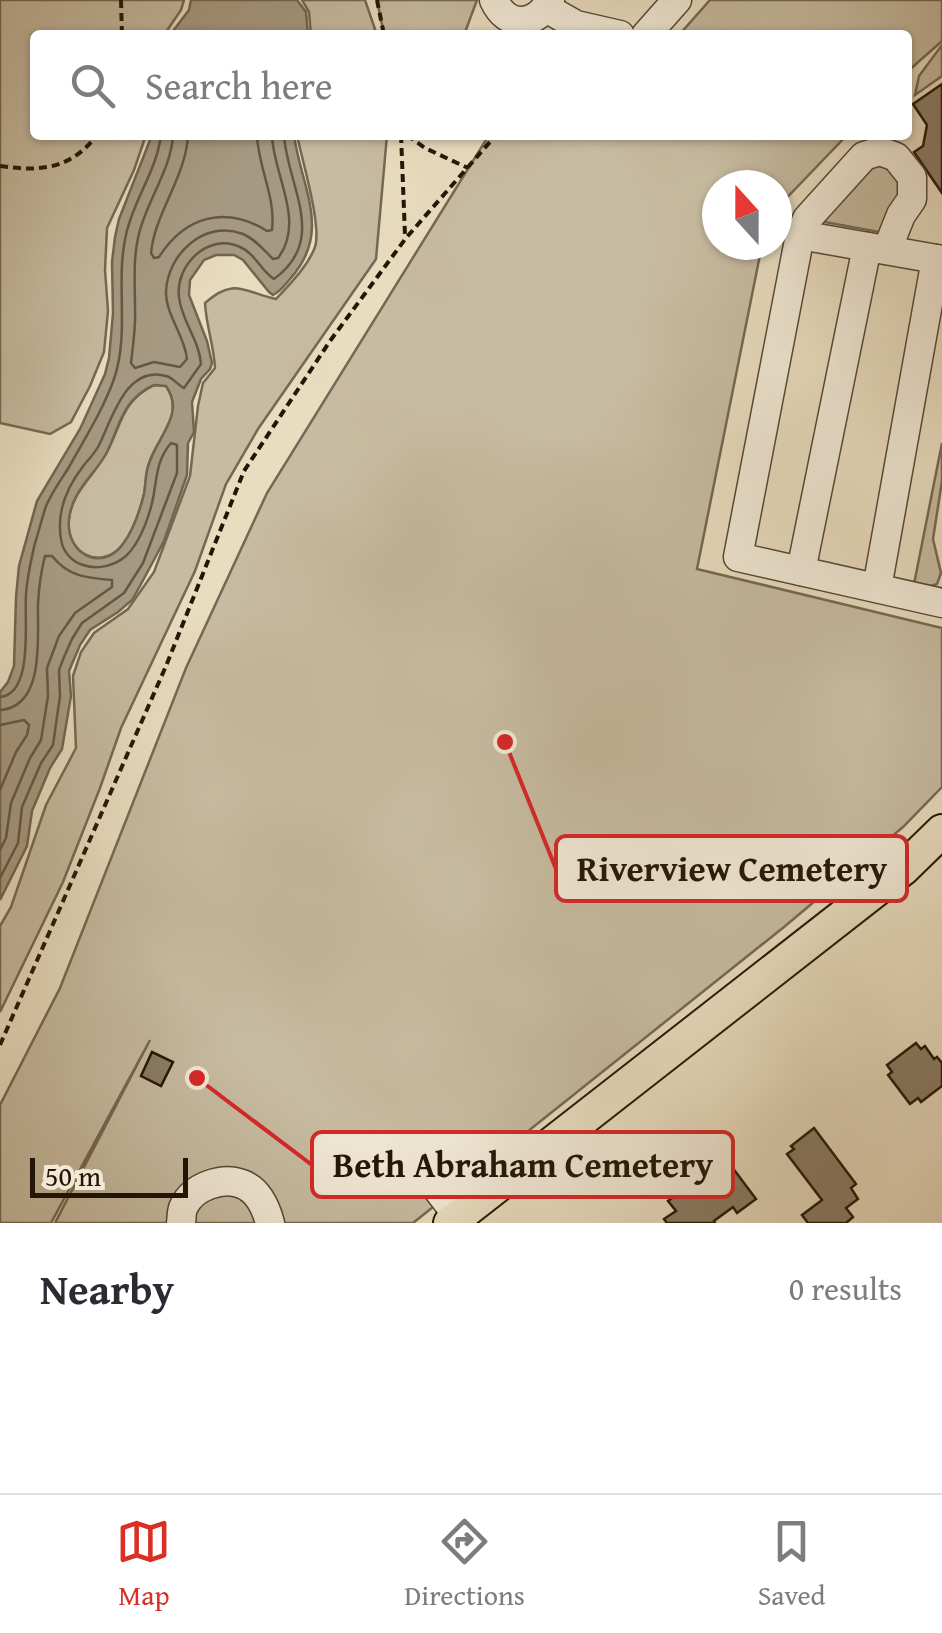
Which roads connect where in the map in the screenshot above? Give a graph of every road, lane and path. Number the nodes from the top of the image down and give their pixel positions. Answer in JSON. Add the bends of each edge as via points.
{"nodes":[{"id":1,"x":121,"y":0,"type":"edge"},
{"id":2,"x":377,"y":0,"type":"edge"},
{"id":3,"x":494,"y":0,"type":"edge"},
{"id":4,"x":677,"y":0,"type":"edge"},
{"id":5,"x":548,"y":4,"type":"edge"},
{"id":6,"x":122,"y":30,"type":"edge"},
{"id":7,"x":383,"y":30,"type":"edge"},
{"id":8,"x":598,"y":30,"type":"edge"},
{"id":9,"x":650,"y":30,"type":"edge"},
{"id":10,"x":93,"y":140,"type":"edge"},
{"id":11,"x":404,"y":140,"type":"edge"},
{"id":12,"x":412,"y":140,"type":"edge"},
{"id":13,"x":492,"y":140,"type":"edge"},
{"id":14,"x":0,"y":166,"type":"edge"},
{"id":15,"x":468,"y":168,"type":"junction"},
{"id":16,"x":800,"y":236,"type":"junction"},
{"id":17,"x":406,"y":238,"type":"junction"},
{"id":18,"x":877,"y":248,"type":"junction"},
{"id":19,"x":939,"y":259,"type":"edge"},
{"id":20,"x":801,"y":572,"type":"junction"},
{"id":21,"x":877,"y":588,"type":"junction"},
{"id":22,"x":942,"y":603,"type":"edge"},
{"id":23,"x":942,"y":831,"type":"edge"},
{"id":24,"x":0,"y":1045,"type":"edge"},
{"id":25,"x":418,"y":1164,"type":"dead end"},
{"id":26,"x":454,"y":1220,"type":"edge"},
{"id":27,"x":181,"y":1223,"type":"edge"},
{"id":28,"x":270,"y":1223,"type":"edge"}],
"edges":[{"from":1,"to":6,"type":"path"},
{"from":2,"to":7,"type":"path"},
{"from":3,"to":5,"type":"street","via":[[500,12],[518,21],[537,17]]},
{"from":4,"to":9,"type":"street"},
{"from":5,"to":8,"type":"street","via":[[576,25]]},
{"from":10,"to":14,"type":"path","via":[[78,158],[55,167]]},
{"from":11,"to":17,"type":"path"},
{"from":12,"to":15,"type":"path"},
{"from":13,"to":15,"type":"path"},
{"from":15,"to":17,"type":"path"},
{"from":16,"to":18,"type":"street"},
{"from":16,"to":18,"type":"street","via":[[864,156],[880,152],[896,157],[912,177],[912,199]]},
{"from":16,"to":20,"type":"street","via":[[738,557]]},
{"from":17,"to":24,"type":"path","via":[[244,470]]},
{"from":18,"to":19,"type":"street"},
{"from":18,"to":20,"type":"street"},
{"from":19,"to":21,"type":"street"},
{"from":20,"to":21,"type":"street"},
{"from":21,"to":22,"type":"street"},
{"from":23,"to":26,"type":"main road","via":[[903,869]]},
{"from":25,"to":26,"type":"street"},
{"from":27,"to":28,"type":"street","via":[[183,1206],[214,1183],[243,1184],[264,1202]]}]}
